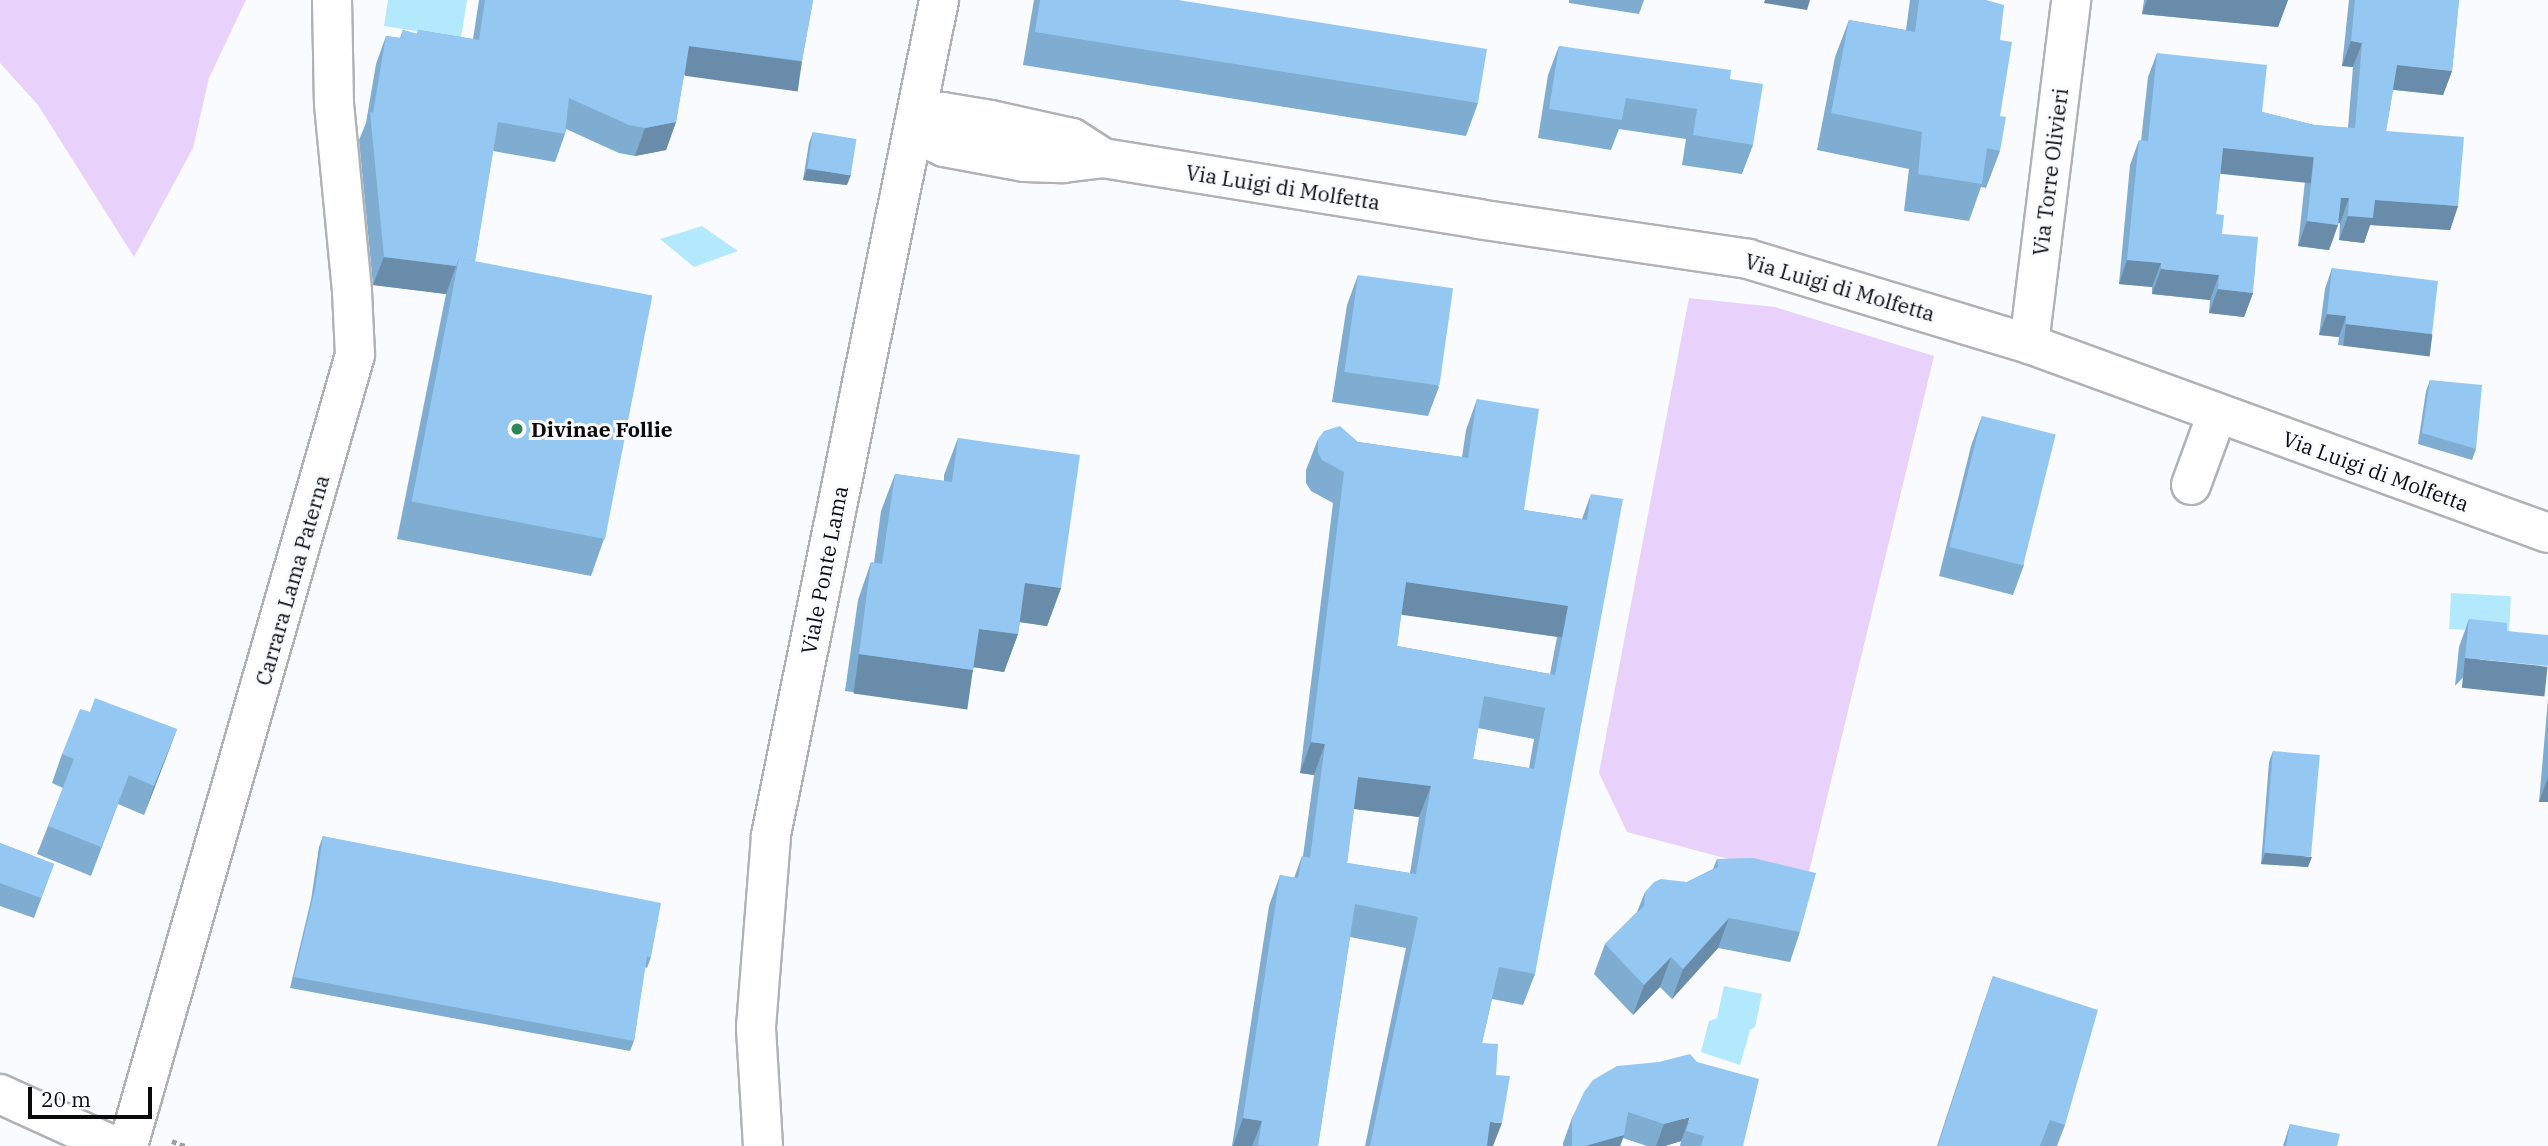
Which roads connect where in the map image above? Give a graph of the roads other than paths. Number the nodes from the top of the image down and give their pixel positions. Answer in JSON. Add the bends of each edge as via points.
{"nodes":[{"id":1,"x":332,"y":0,"type":"edge"},
{"id":2,"x":939,"y":0,"type":"edge"},
{"id":3,"x":2071,"y":0,"type":"edge"},
{"id":4,"x":914,"y":125,"type":"junction"},
{"id":5,"x":2029,"y":344,"type":"junction"},
{"id":6,"x":2217,"y":414,"type":"junction"},
{"id":7,"x":2190,"y":485,"type":"dead end"},
{"id":8,"x":2548,"y":533,"type":"edge"},
{"id":9,"x":0,"y":1094,"type":"edge"},
{"id":10,"x":114,"y":1146,"type":"edge"},
{"id":11,"x":128,"y":1146,"type":"edge"},
{"id":12,"x":763,"y":1146,"type":"edge"}],
"edges":[{"from":1,"to":11,"type":"street","name":"Carrara Lama Paterna","via":[[334,104],[355,355]]},
{"from":2,"to":4,"type":"street","name":"Viale Ponte Lama"},
{"from":3,"to":5,"type":"street","name":"Via Torre Olivieri"},
{"from":4,"to":5,"type":"street","name":"Via Luigi di Molfetta","via":[[943,112],[1072,138],[1103,158],[1748,259]]},
{"from":4,"to":12,"type":"street","name":"Viale Ponte Lama","via":[[771,835],[756,1027]]},
{"from":5,"to":6,"type":"street","name":"Via Luigi di Molfetta"},
{"from":6,"to":7,"type":"street"},
{"from":6,"to":8,"type":"street","name":"Via Luigi di Molfetta"},
{"from":9,"to":10,"type":"street"}]}
